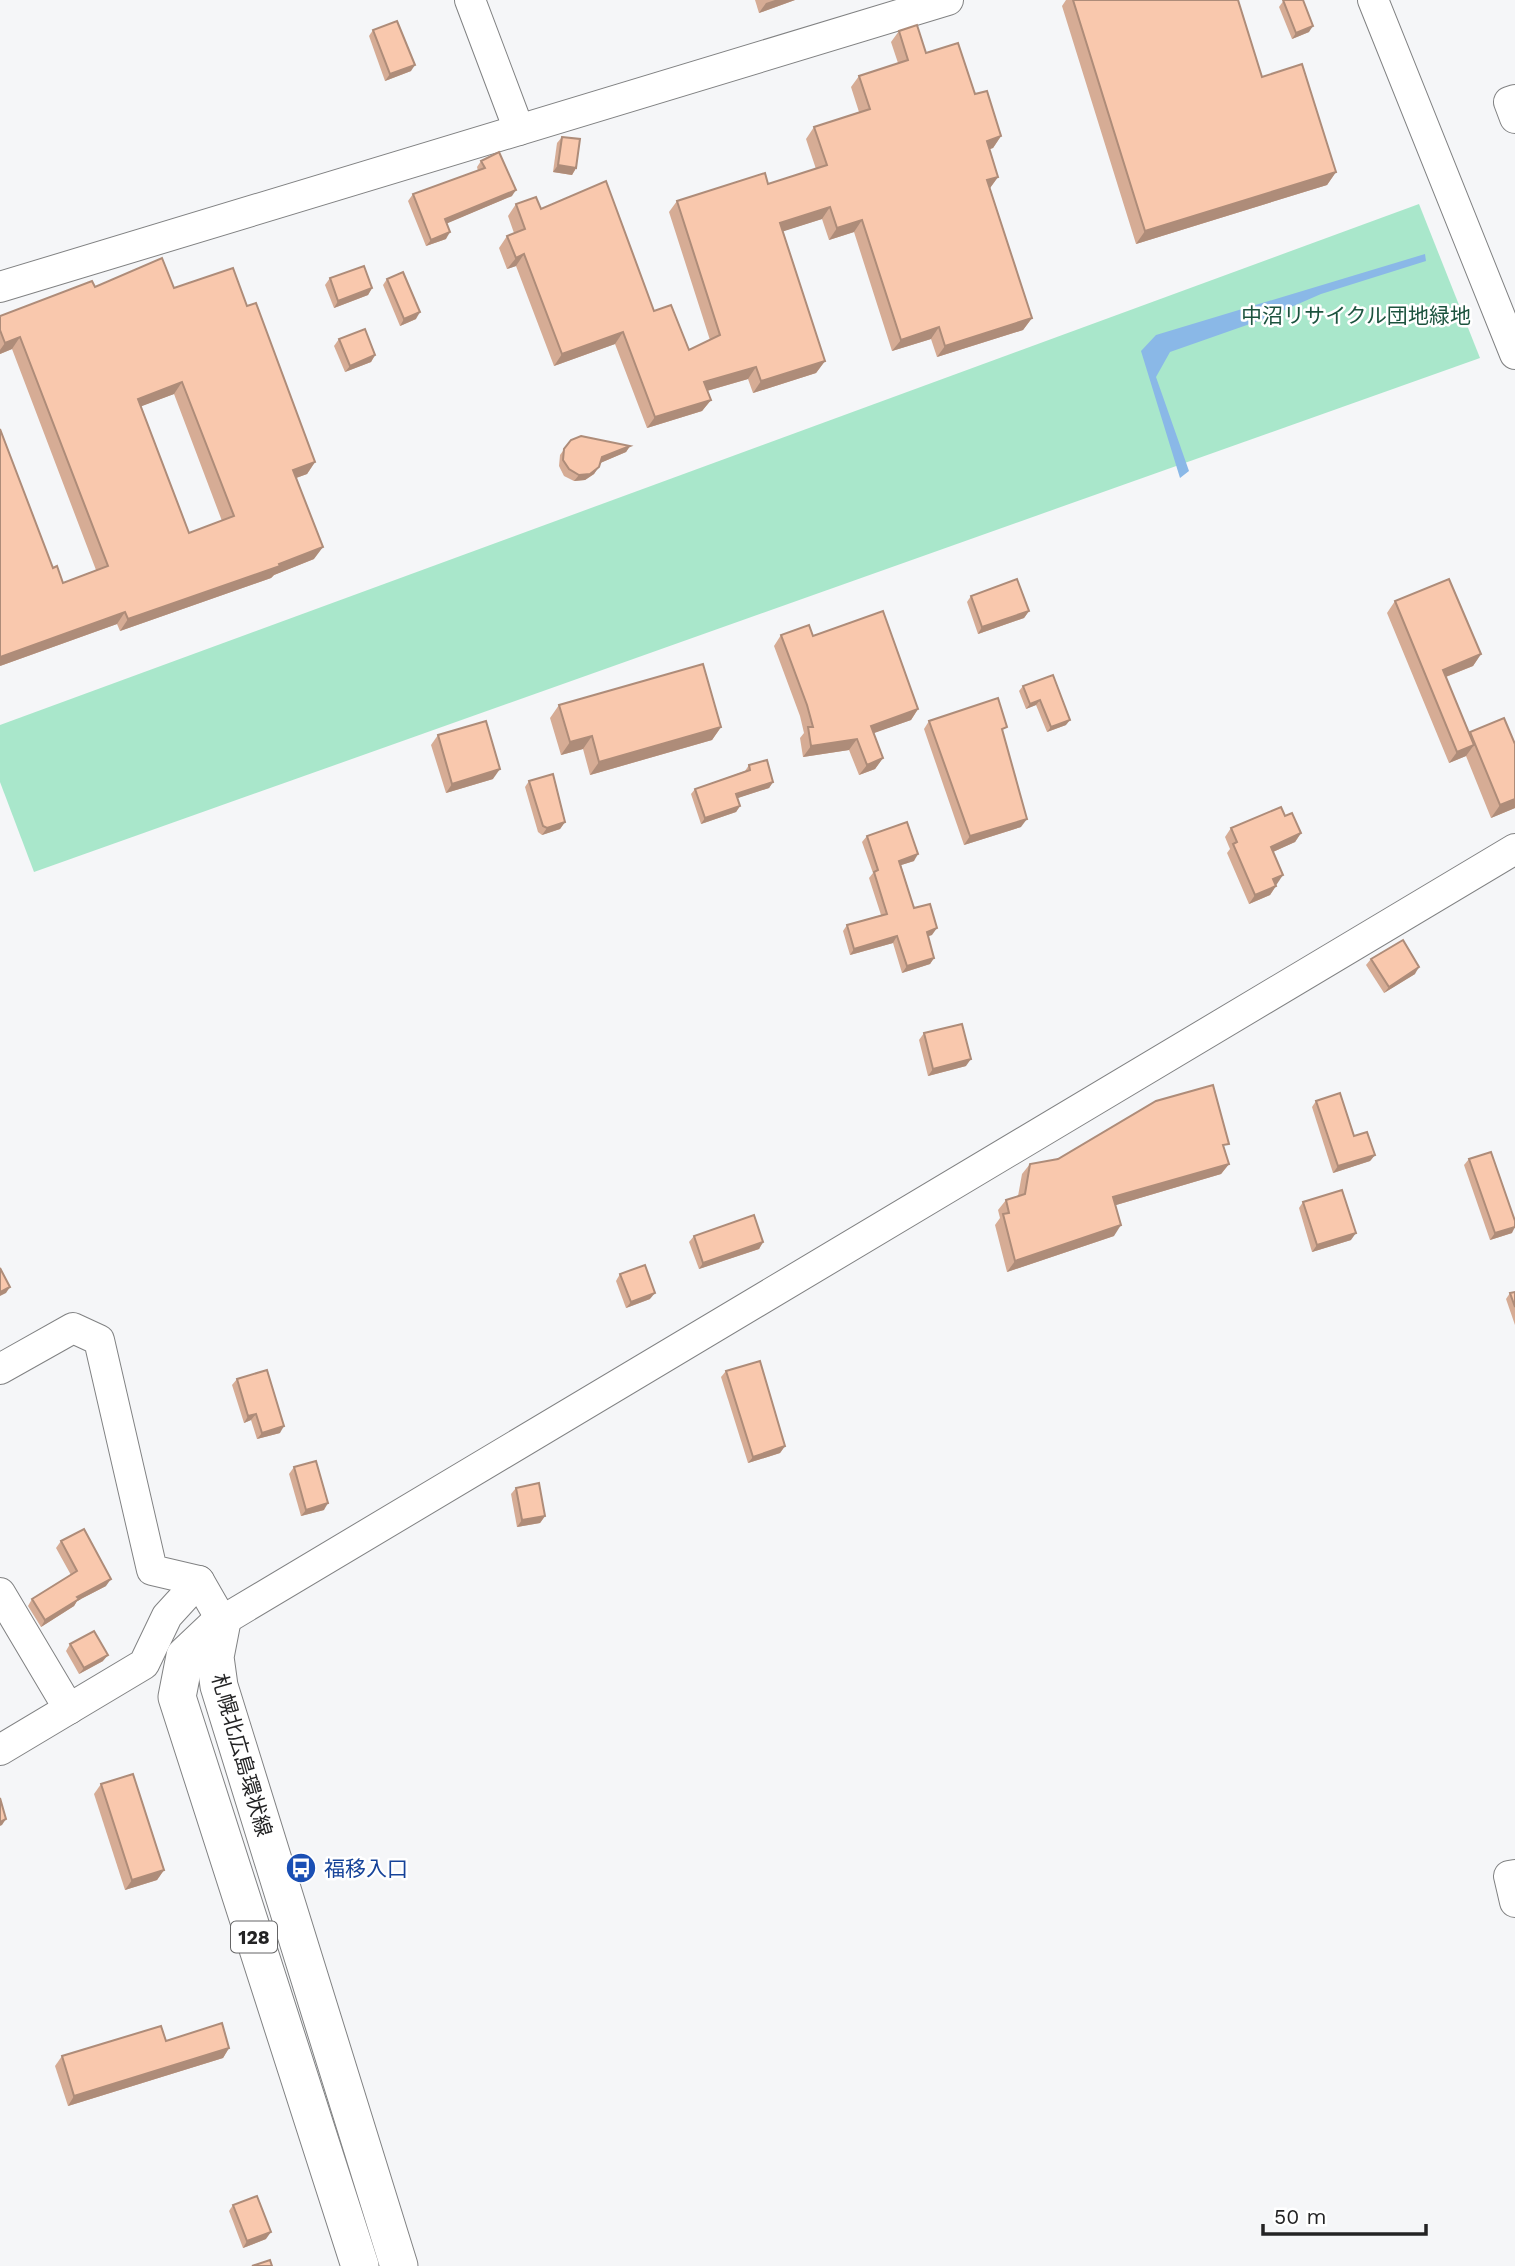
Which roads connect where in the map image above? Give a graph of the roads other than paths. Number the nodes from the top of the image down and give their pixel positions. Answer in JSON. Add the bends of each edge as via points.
{"nodes":[{"id":1,"x":470,"y":0,"type":"edge"},
{"id":2,"x":1373,"y":0,"type":"edge"},
{"id":3,"x":932,"y":2,"type":"edge"},
{"id":4,"x":1515,"y":100,"type":"edge"},
{"id":5,"x":1515,"y":118,"type":"edge"},
{"id":6,"x":519,"y":130,"type":"junction"},
{"id":7,"x":0,"y":287,"type":"edge"},
{"id":8,"x":1515,"y":354,"type":"edge"},
{"id":9,"x":1515,"y":849,"type":"edge"},
{"id":10,"x":0,"y":1369,"type":"edge"},
{"id":11,"x":199,"y":1581,"type":"junction"},
{"id":12,"x":0,"y":1592,"type":"edge"},
{"id":13,"x":222,"y":1621,"type":"junction"},
{"id":14,"x":69,"y":1709,"type":"junction"},
{"id":15,"x":0,"y":1750,"type":"edge"},
{"id":16,"x":1515,"y":1875,"type":"edge"},
{"id":17,"x":1515,"y":1902,"type":"edge"},
{"id":18,"x":359,"y":2266,"type":"edge"},
{"id":19,"x":399,"y":2266,"type":"edge"}],
"edges":[{"from":1,"to":6,"type":"street"},
{"from":2,"to":8,"type":"street"},
{"from":3,"to":6,"type":"street"},
{"from":4,"to":5,"type":"street","via":[[1509,102]]},
{"from":6,"to":7,"type":"street"},
{"from":9,"to":13,"type":"street"},
{"from":10,"to":11,"type":"street","via":[[73,1328],[99,1340],[152,1570]]},
{"from":11,"to":13,"type":"street"},
{"from":11,"to":14,"type":"street","via":[[167,1616],[144,1664]]},
{"from":12,"to":14,"type":"street"},
{"from":13,"to":18,"type":"main road","name":"札幌北広島環状線","number":"128","via":[[185,1656],[177,1697]]},
{"from":13,"to":19,"type":"main road","name":"札幌北広島環状線","number":"128","via":[[215,1657],[219,1686]]},
{"from":14,"to":15,"type":"street"},
{"from":16,"to":17,"type":"street","via":[[1509,1876]]}]}
